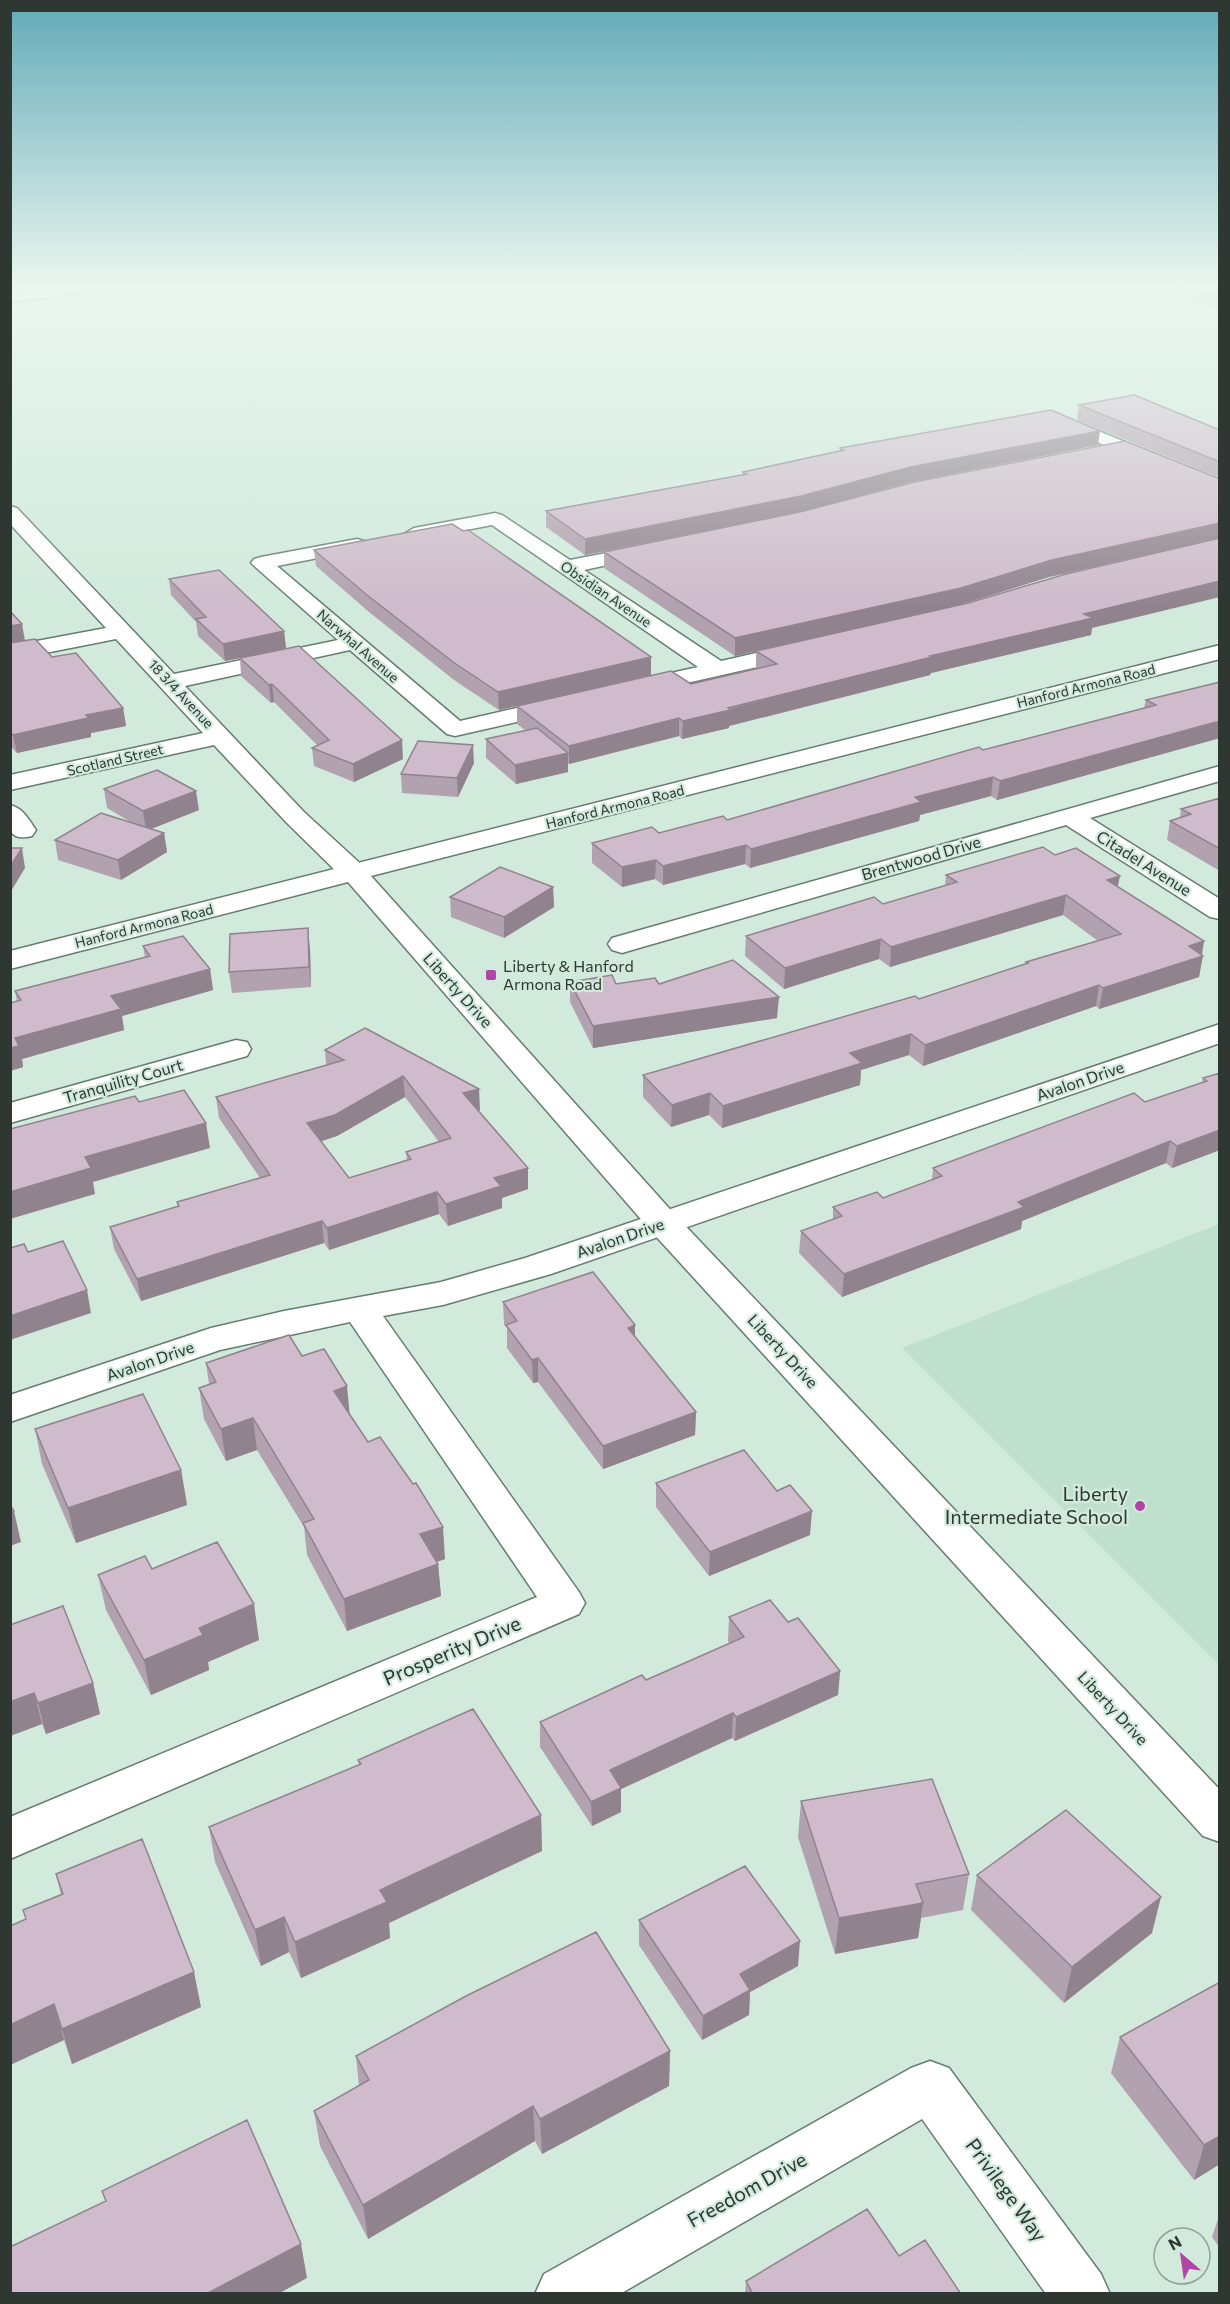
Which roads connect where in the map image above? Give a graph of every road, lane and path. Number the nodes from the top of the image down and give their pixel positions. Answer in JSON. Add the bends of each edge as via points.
{"nodes":[{"id":1,"x":1045,"y":414,"type":"edge"},
{"id":2,"x":1124,"y":448,"type":"junction"},
{"id":3,"x":1090,"y":454,"type":"edge"},
{"id":4,"x":1220,"y":488,"type":"edge"},
{"id":5,"x":10,"y":512,"type":"edge"},
{"id":6,"x":668,"y":547,"type":"edge"},
{"id":7,"x":261,"y":563,"type":"joint"},
{"id":8,"x":566,"y":567,"type":"junction"},
{"id":9,"x":122,"y":631,"type":"junction"},
{"id":10,"x":354,"y":643,"type":"junction"},
{"id":11,"x":819,"y":645,"type":"edge"},
{"id":12,"x":1220,"y":652,"type":"edge"},
{"id":13,"x":10,"y":653,"type":"edge"},
{"id":14,"x":717,"y":669,"type":"junction"},
{"id":15,"x":170,"y":682,"type":"junction"},
{"id":16,"x":615,"y":693,"type":"edge"},
{"id":17,"x":580,"y":700,"type":"edge"},
{"id":18,"x":220,"y":736,"type":"junction"},
{"id":19,"x":1220,"y":773,"type":"edge"},
{"id":20,"x":10,"y":783,"type":"edge"},
{"id":21,"x":1069,"y":816,"type":"junction"},
{"id":22,"x":354,"y":873,"type":"junction"},
{"id":23,"x":1220,"y":911,"type":"edge"},
{"id":24,"x":622,"y":944,"type":"dead end"},
{"id":25,"x":10,"y":960,"type":"edge"},
{"id":26,"x":1220,"y":1033,"type":"edge"},
{"id":27,"x":236,"y":1049,"type":"dead end"},
{"id":28,"x":10,"y":1113,"type":"edge"},
{"id":29,"x":664,"y":1224,"type":"junction"},
{"id":30,"x":359,"y":1309,"type":"junction"},
{"id":31,"x":10,"y":1409,"type":"edge"},
{"id":32,"x":1220,"y":1822,"type":"edge"},
{"id":33,"x":10,"y":1839,"type":"edge"},
{"id":34,"x":930,"y":2086,"type":"joint"},
{"id":35,"x":564,"y":2294,"type":"edge"},
{"id":36,"x":1081,"y":2294,"type":"edge"}],
"edges":[{"from":1,"to":2,"type":"street"},
{"from":2,"to":3,"type":"street"},
{"from":2,"to":4,"type":"street"},
{"from":5,"to":9,"type":"street","name":"18 3/4 Avenue"},
{"from":6,"to":8,"type":"street"},
{"from":7,"to":8,"type":"street","name":"Obsidian Avenue","via":[[495,519]]},
{"from":7,"to":10,"type":"street","name":"Narwhal Avenue"},
{"from":8,"to":14,"type":"street","name":"Obsidian Avenue"},
{"from":9,"to":13,"type":"street"},
{"from":9,"to":15,"type":"street","name":"18 3/4 Avenue"},
{"from":10,"to":15,"type":"street"},
{"from":10,"to":17,"type":"street","name":"Narwhal Avenue","via":[[455,729]]},
{"from":11,"to":14,"type":"street"},
{"from":12,"to":22,"type":"street","name":"Hanford Armona Road"},
{"from":14,"to":16,"type":"street"},
{"from":15,"to":18,"type":"street","name":"18 3/4 Avenue"},
{"from":18,"to":20,"type":"street","name":"Scotland Street"},
{"from":18,"to":22,"type":"street","name":"18 3/4 Avenue","via":[[295,817]]},
{"from":19,"to":21,"type":"street","name":"Brentwood Drive"},
{"from":21,"to":23,"type":"street","name":"Citadel Avenue"},
{"from":21,"to":24,"type":"street","name":"Brentwood Drive"},
{"from":22,"to":25,"type":"street","name":"Hanford Armona Road"},
{"from":22,"to":29,"type":"street","name":"Liberty Drive"},
{"from":26,"to":29,"type":"street","name":"Avalon Drive"},
{"from":27,"to":28,"type":"street","name":"Tranquility Court"},
{"from":29,"to":30,"type":"street","name":"Avalon Drive","via":[[443,1293]]},
{"from":29,"to":32,"type":"street","name":"Liberty Drive"},
{"from":30,"to":31,"type":"street","name":"Avalon Drive","via":[[211,1340]]},
{"from":30,"to":33,"type":"street","name":"Prosperity Drive","via":[[564,1603]]},
{"from":34,"to":35,"type":"street","name":"Freedom Drive"},
{"from":34,"to":36,"type":"street","name":"Privilege Way"}]}
